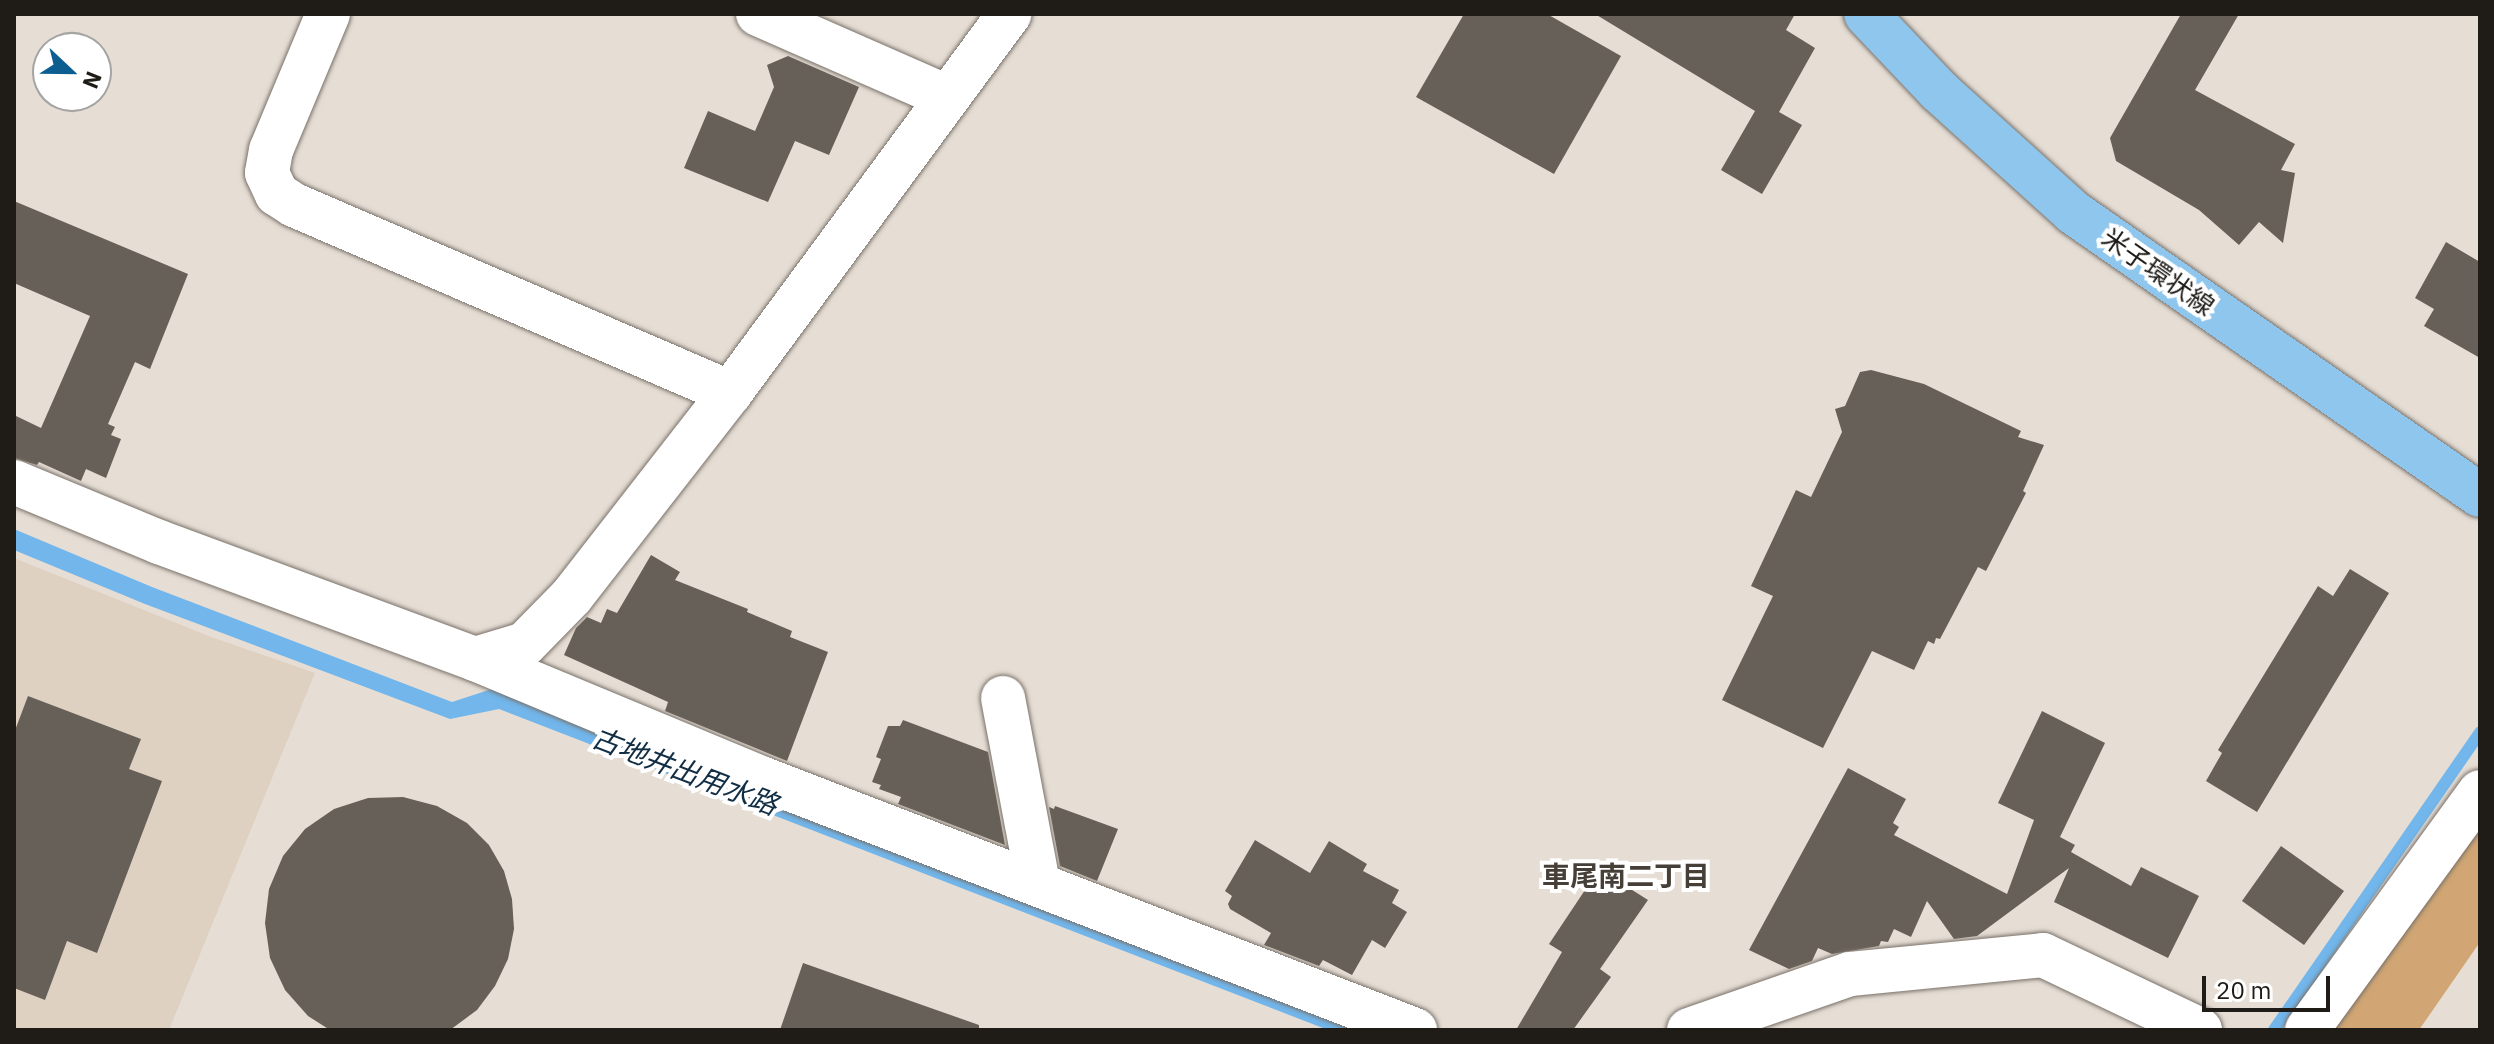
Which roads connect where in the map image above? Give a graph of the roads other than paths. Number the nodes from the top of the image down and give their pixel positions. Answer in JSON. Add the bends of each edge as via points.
{"nodes":[{"id":1,"x":328,"y":14,"type":"edge"},
{"id":2,"x":758,"y":14,"type":"edge"},
{"id":3,"x":1009,"y":14,"type":"edge"},
{"id":4,"x":1866,"y":14,"type":"edge"},
{"id":5,"x":947,"y":97,"type":"junction"},
{"id":6,"x":730,"y":393,"type":"junction"},
{"id":7,"x":14,"y":482,"type":"edge"},
{"id":8,"x":2480,"y":495,"type":"edge"},
{"id":9,"x":475,"y":659,"type":"junction"},
{"id":10,"x":1003,"y":698,"type":"dead end"},
{"id":11,"x":2480,"y":792,"type":"edge"},
{"id":12,"x":1038,"y":884,"type":"junction"},
{"id":13,"x":1415,"y":1030,"type":"edge"},
{"id":14,"x":1689,"y":1030,"type":"edge"},
{"id":15,"x":2200,"y":1030,"type":"edge"},
{"id":16,"x":2307,"y":1030,"type":"edge"}],
"edges":[{"from":1,"to":6,"type":"street","via":[[271,150],[267,173],[277,194]]},
{"from":2,"to":5,"type":"street"},
{"from":3,"to":5,"type":"street"},
{"from":4,"to":8,"type":"main road","name":"米子環状線","via":[[1939,91],[2074,213]]},
{"from":5,"to":6,"type":"street"},
{"from":6,"to":9,"type":"street","via":[[572,596],[525,644]]},
{"from":7,"to":9,"type":"street","via":[[159,542]]},
{"from":9,"to":12,"type":"street","via":[[761,778]]},
{"from":10,"to":12,"type":"street"},
{"from":11,"to":16,"type":"street"},
{"from":12,"to":13,"type":"street"},
{"from":14,"to":15,"type":"street","via":[[1850,974],[2043,955]]}]}
